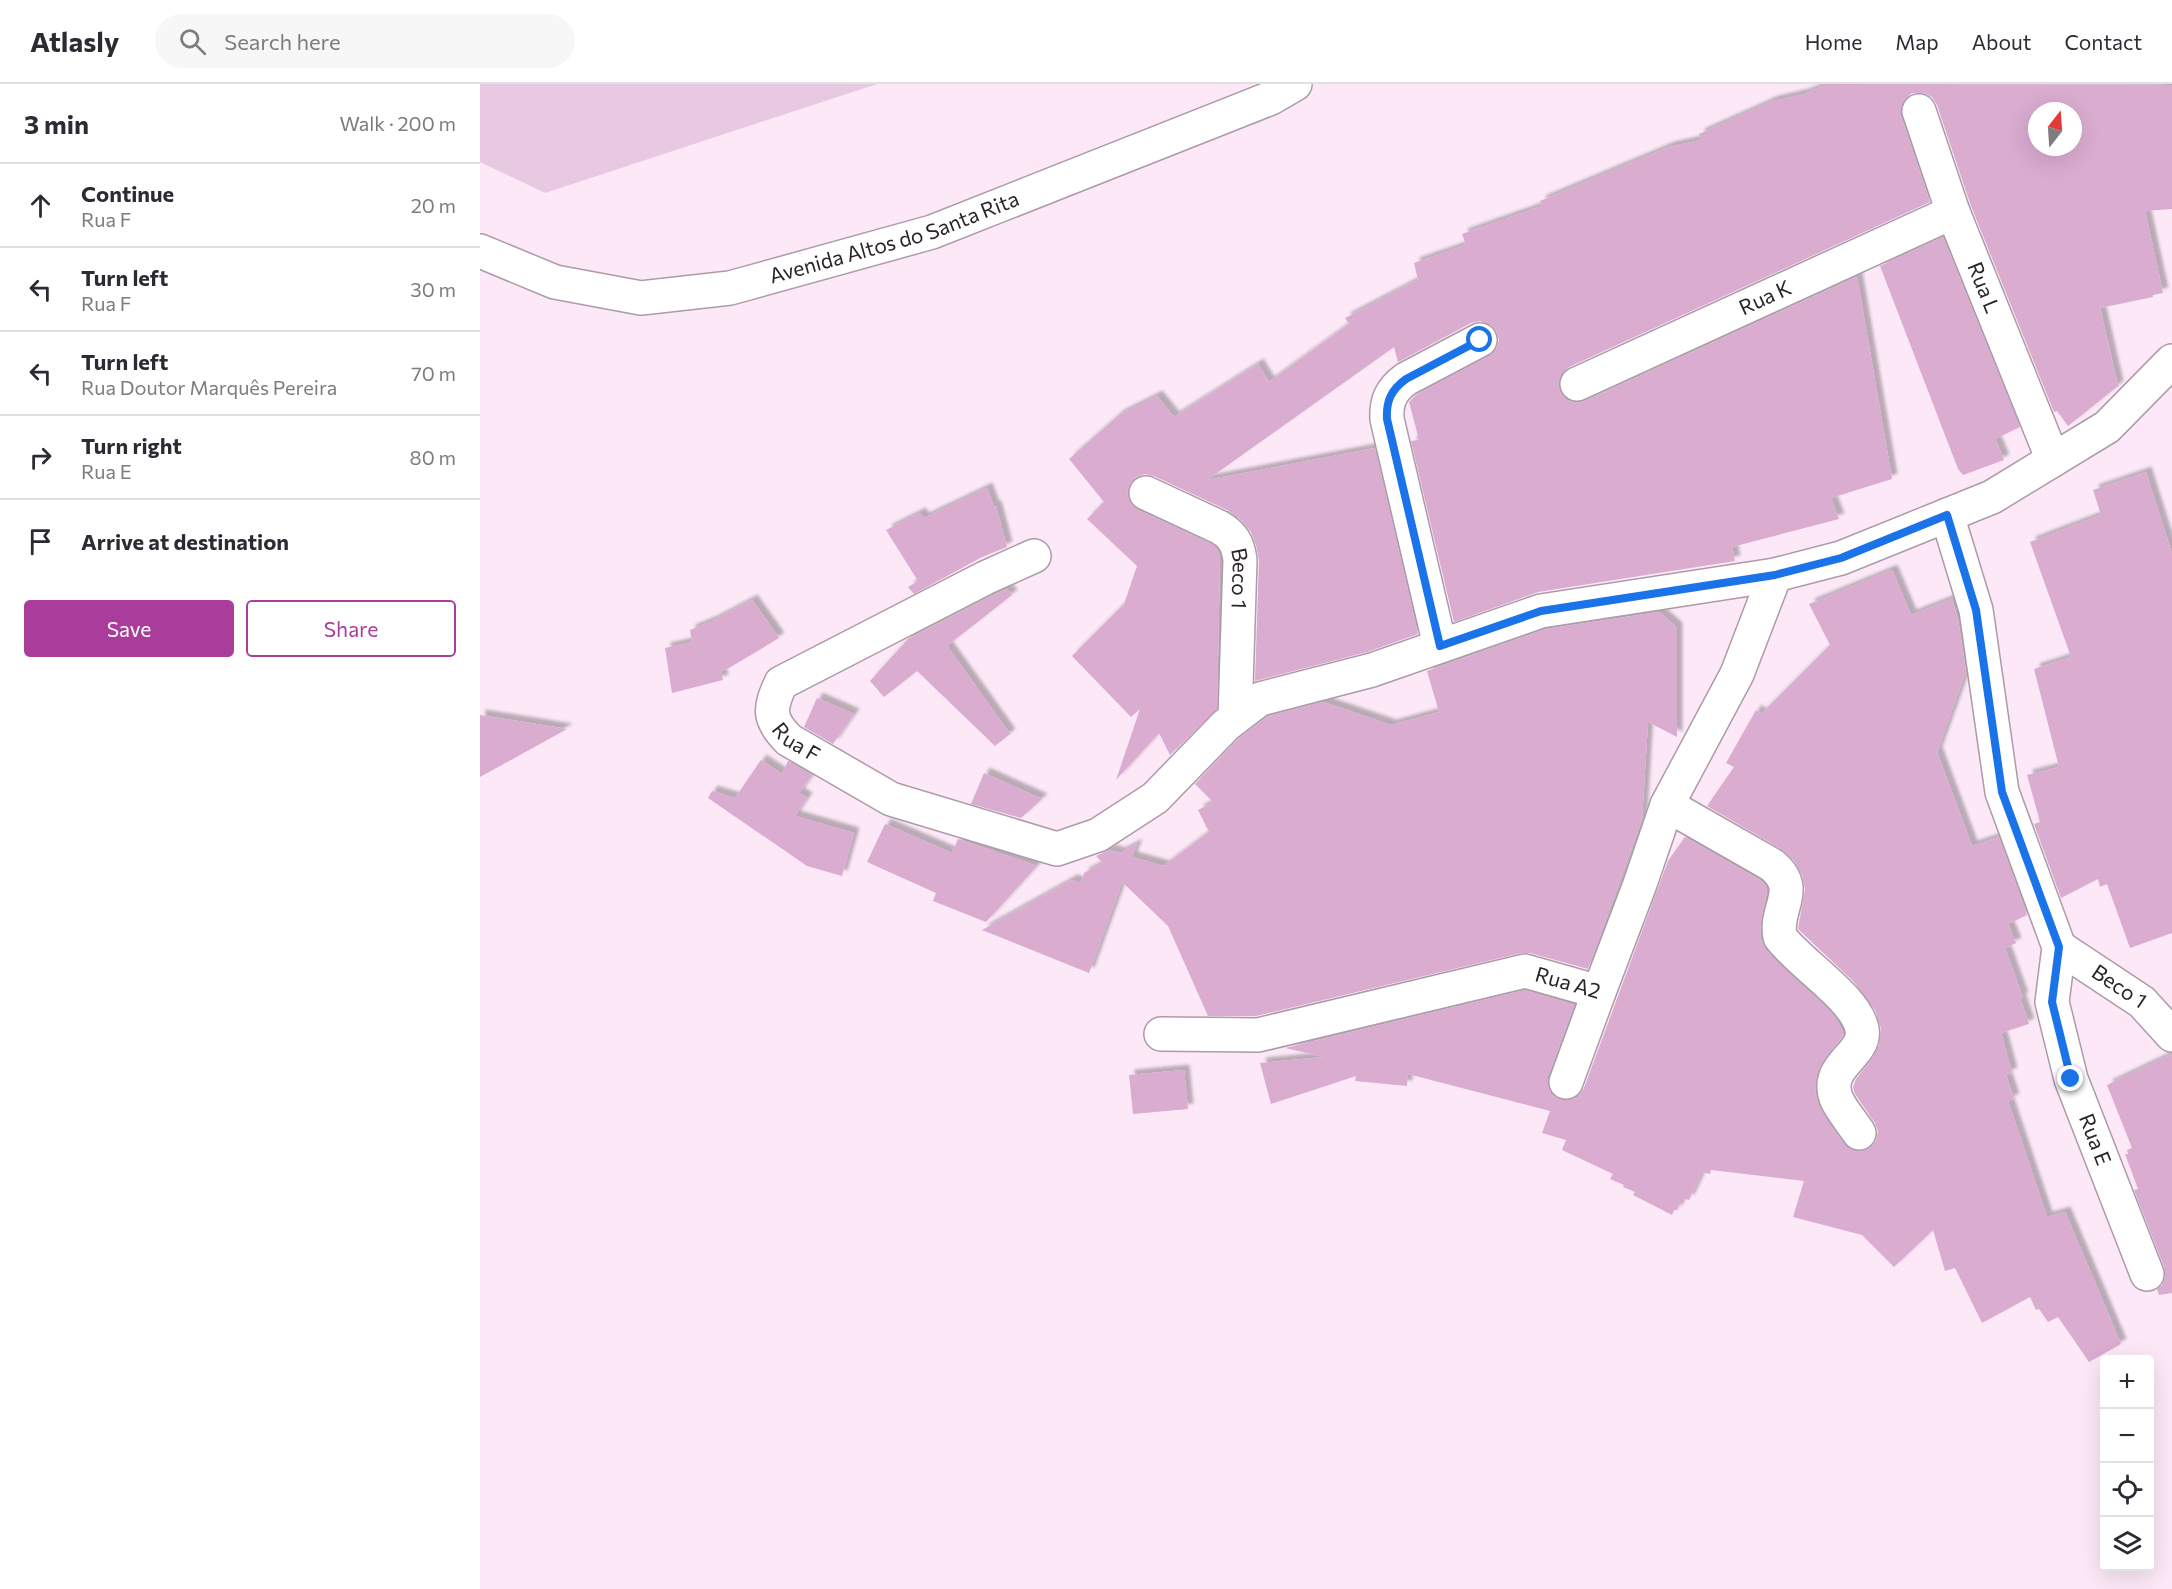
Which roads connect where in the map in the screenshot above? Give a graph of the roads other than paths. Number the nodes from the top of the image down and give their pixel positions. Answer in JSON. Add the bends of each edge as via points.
{"nodes":[{"id":1,"x":1295,"y":84,"type":"edge"},
{"id":2,"x":1919,"y":111,"type":"dead end"},
{"id":3,"x":1953,"y":212,"type":"junction"},
{"id":4,"x":480,"y":251,"type":"edge"},
{"id":5,"x":1480,"y":340,"type":"dead end"},
{"id":6,"x":2172,"y":361,"type":"edge"},
{"id":7,"x":1577,"y":384,"type":"dead end"},
{"id":8,"x":2053,"y":460,"type":"junction"},
{"id":9,"x":1146,"y":493,"type":"dead end"},
{"id":10,"x":1947,"y":515,"type":"junction"},
{"id":11,"x":1034,"y":556,"type":"dead end"},
{"id":12,"x":1775,"y":575,"type":"junction"},
{"id":13,"x":1440,"y":646,"type":"junction"},
{"id":14,"x":1235,"y":718,"type":"junction"},
{"id":15,"x":1667,"y":805,"type":"junction"},
{"id":16,"x":2059,"y":947,"type":"junction"},
{"id":17,"x":1599,"y":992,"type":"junction"},
{"id":18,"x":1161,"y":1034,"type":"dead end"},
{"id":19,"x":2172,"y":1035,"type":"edge"},
{"id":20,"x":1566,"y":1082,"type":"dead end"},
{"id":21,"x":1859,"y":1133,"type":"dead end"},
{"id":22,"x":2147,"y":1274,"type":"dead end"}],
"edges":[{"from":1,"to":4,"type":"street","name":"Avenida Altos do Santa Rita","via":[[1271,98],[932,232],[730,288],[641,298],[555,282]]},
{"from":2,"to":3,"type":"street","name":"Rua L"},
{"from":3,"to":7,"type":"street","name":"Rua K"},
{"from":3,"to":8,"type":"street","name":"Rua L"},
{"from":5,"to":13,"type":"street","via":[[1396,386],[1386,407]]},
{"from":6,"to":8,"type":"street","via":[[2107,427]]},
{"from":8,"to":10,"type":"street","via":[[1992,497]]},
{"from":9,"to":14,"type":"street","name":"Beco 1","via":[[1219,527],[1235,540],[1240,560]]},
{"from":10,"to":12,"type":"street","via":[[1841,558]]},
{"from":10,"to":16,"type":"street","name":"Rua E","via":[[1976,610],[2002,792]]},
{"from":11,"to":14,"type":"street","name":"Rua F","via":[[782,683],[771,714],[778,729],[789,740],[891,800],[1057,849],[1098,835],[1155,798]]},
{"from":12,"to":13,"type":"street","via":[[1541,611]]},
{"from":12,"to":15,"type":"street","name":"Rua A2","via":[[1737,674]]},
{"from":13,"to":14,"type":"street","via":[[1372,670],[1260,699]]},
{"from":15,"to":17,"type":"street","name":"Rua A2"},
{"from":15,"to":21,"type":"street","via":[[1782,873],[1787,885],[1780,937],[1853,1008],[1862,1028],[1860,1042],[1838,1071],[1834,1088],[1837,1101]]},
{"from":16,"to":19,"type":"street","name":"Beco 1","via":[[2142,1002]]},
{"from":16,"to":22,"type":"street","name":"Rua E","via":[[2052,1002],[2071,1079]]},
{"from":17,"to":18,"type":"street","name":"Rua A2","via":[[1525,971],[1258,1035]]},
{"from":17,"to":20,"type":"street"}]}
